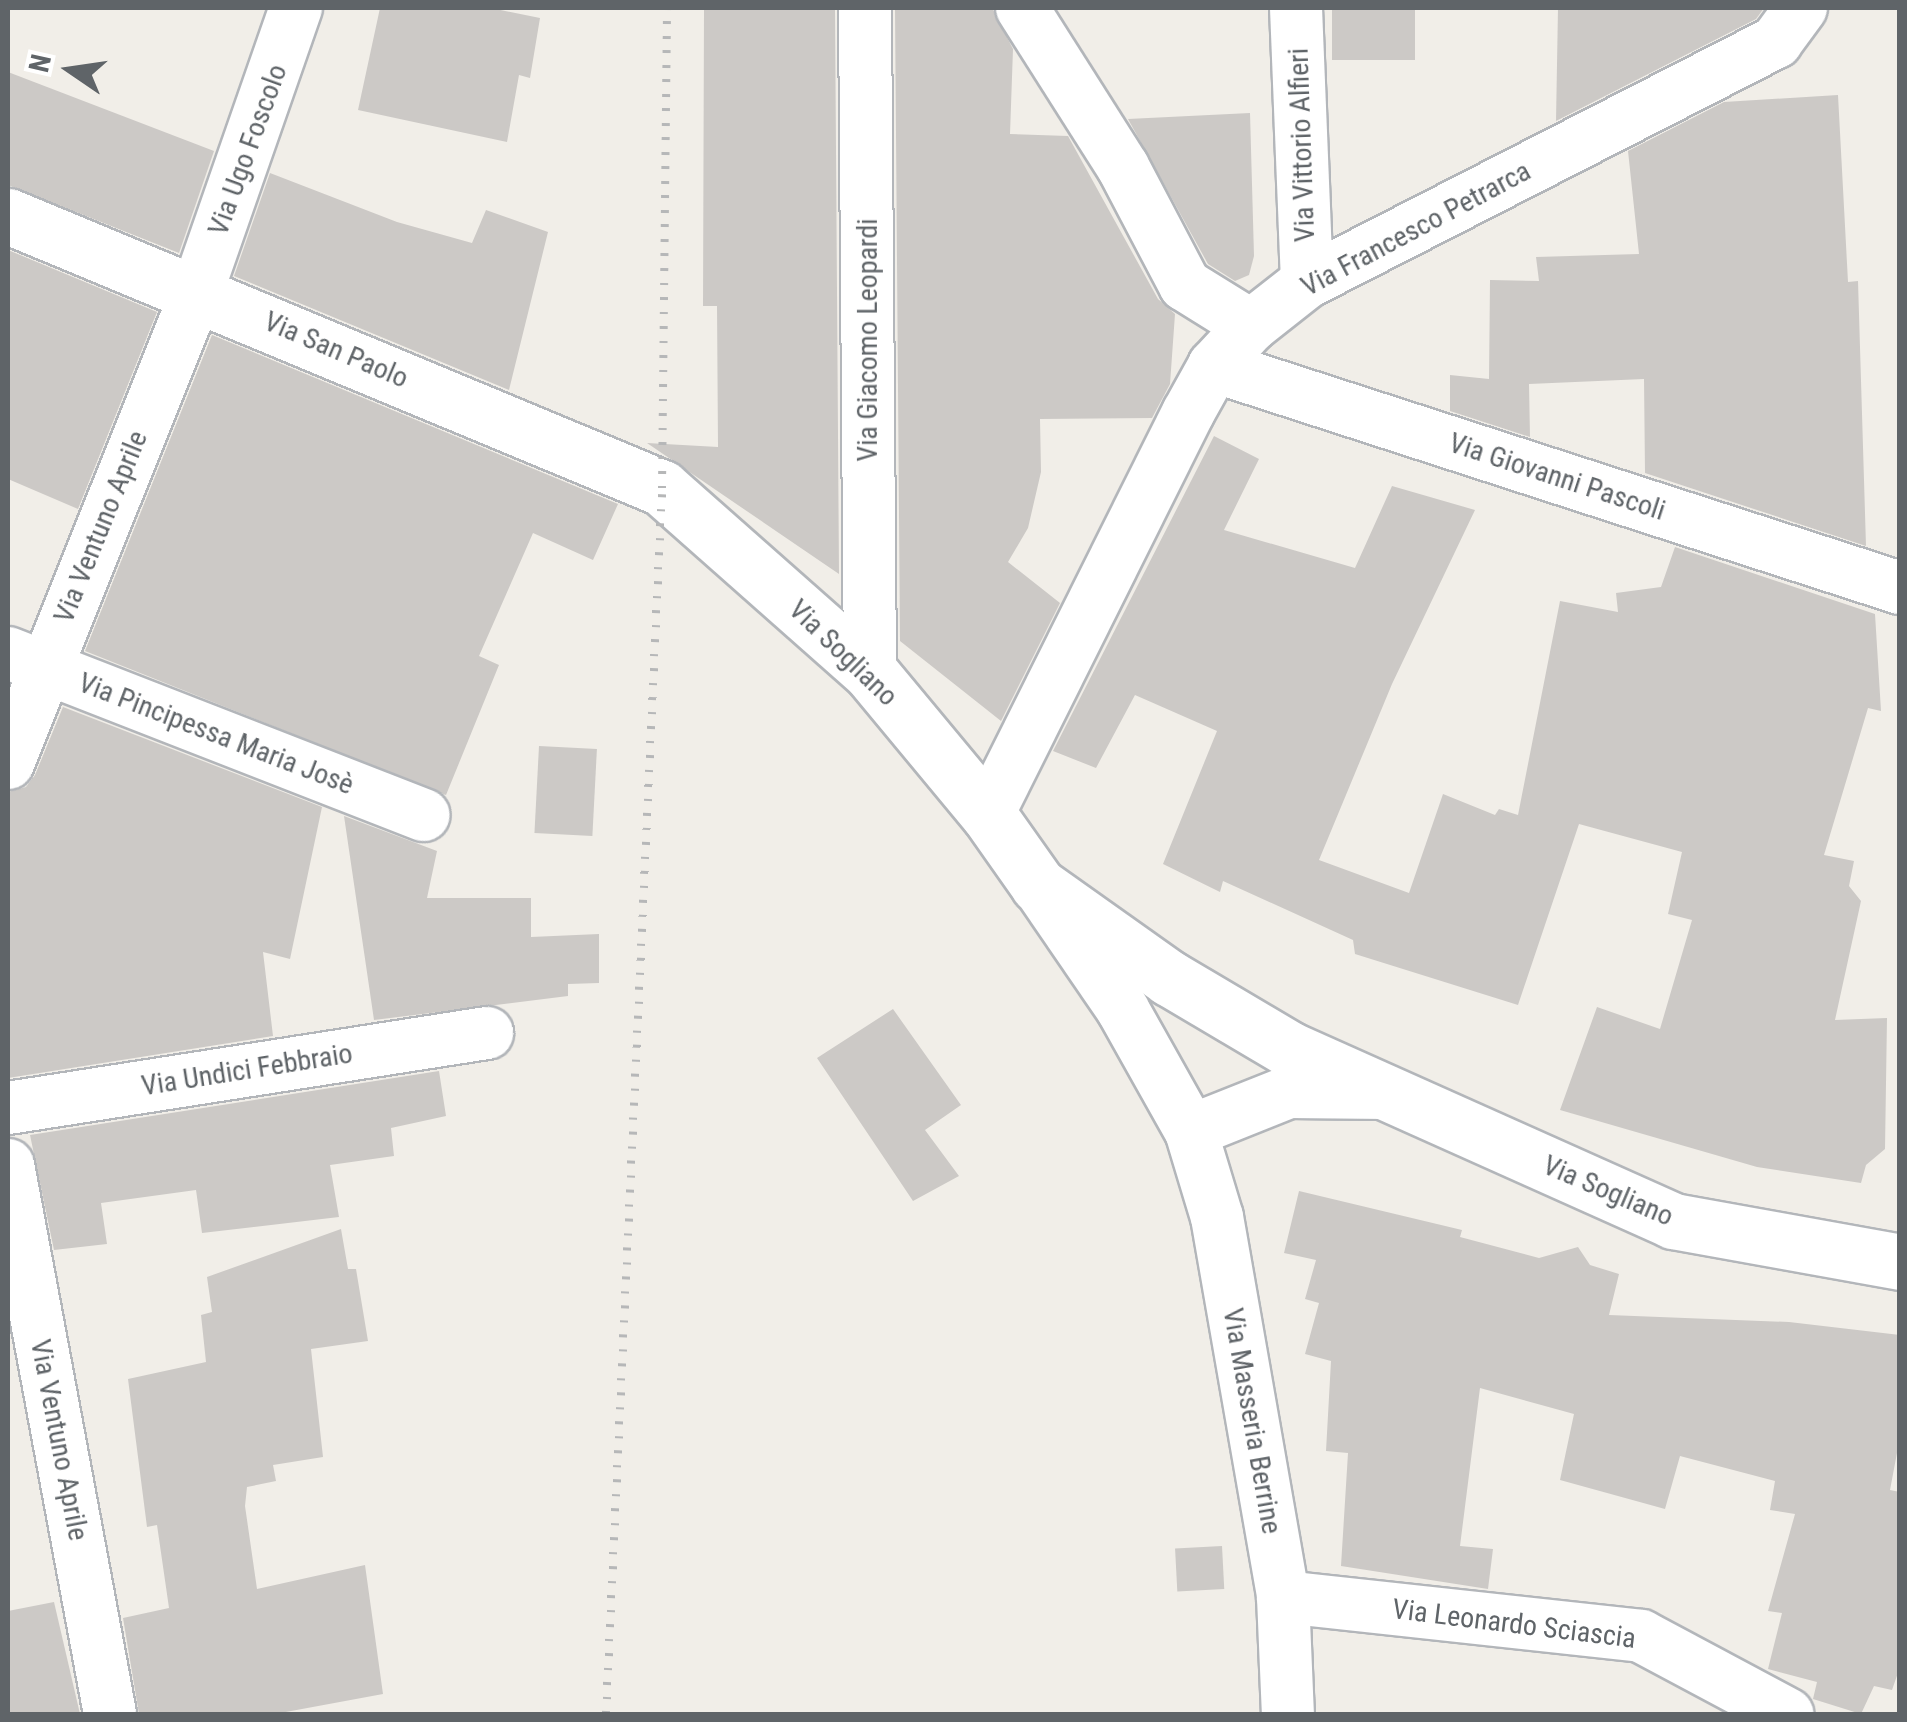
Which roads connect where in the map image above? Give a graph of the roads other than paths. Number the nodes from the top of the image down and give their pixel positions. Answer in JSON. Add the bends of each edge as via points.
{"nodes":[{"id":1,"x":296,"y":8,"type":"edge"},
{"id":2,"x":865,"y":8,"type":"edge"},
{"id":3,"x":1022,"y":8,"type":"edge"},
{"id":4,"x":1296,"y":8,"type":"edge"},
{"id":5,"x":1801,"y":8,"type":"edge"},
{"id":6,"x":8,"y":216,"type":"edge"},
{"id":7,"x":1307,"y":282,"type":"junction"},
{"id":8,"x":196,"y":292,"type":"junction"},
{"id":9,"x":1251,"y":326,"type":"junction"},
{"id":10,"x":1214,"y":366,"type":"junction"},
{"id":11,"x":662,"y":488,"type":"joint"},
{"id":12,"x":1900,"y":588,"type":"edge"},
{"id":13,"x":26,"y":660,"type":"edge"},
{"id":14,"x":870,"y":672,"type":"junction"},
{"id":15,"x":8,"y":763,"type":"edge"},
{"id":16,"x":988,"y":814,"type":"junction"},
{"id":17,"x":424,"y":815,"type":"dead end"},
{"id":18,"x":1038,"y":885,"type":"junction"},
{"id":19,"x":487,"y":1033,"type":"dead end"},
{"id":20,"x":1386,"y":1093,"type":"junction"},
{"id":21,"x":8,"y":1108,"type":"edge"},
{"id":22,"x":1191,"y":1131,"type":"junction"},
{"id":23,"x":8,"y":1165,"type":"edge"},
{"id":24,"x":1900,"y":1262,"type":"edge"},
{"id":25,"x":1283,"y":1597,"type":"junction"},
{"id":26,"x":110,"y":1714,"type":"edge"},
{"id":27,"x":1288,"y":1714,"type":"edge"},
{"id":28,"x":1787,"y":1714,"type":"edge"}],
"edges":[{"from":1,"to":8,"type":"street","name":"Via Ugo Foscolo"},
{"from":2,"to":14,"type":"street","name":"Via Giacomo Leopardi"},
{"from":3,"to":9,"type":"street","via":[[1123,166],[1185,285]]},
{"from":4,"to":7,"type":"street","name":"Via Vittorio Alfieri"},
{"from":5,"to":7,"type":"street","name":"Via Francesco Petrarca","via":[[1776,42]]},
{"from":6,"to":8,"type":"street","name":"Via San Paolo"},
{"from":7,"to":9,"type":"street","name":"Via Francesco Petrarca"},
{"from":8,"to":11,"type":"street","name":"Via San Paolo"},
{"from":8,"to":13,"type":"street","name":"Via Ventuno Aprile"},
{"from":9,"to":10,"type":"street","name":"Via Francesco Petrarca"},
{"from":10,"to":12,"type":"street","name":"Via Giovanni Pascoli"},
{"from":10,"to":16,"type":"street","name":"Via Francesco Petrarca"},
{"from":11,"to":14,"type":"street","name":"Via Sogliano"},
{"from":13,"to":15,"type":"street","name":"Via Ventuno Aprile"},
{"from":13,"to":17,"type":"street","name":"Via Pincipessa Maria Josè"},
{"from":14,"to":16,"type":"street","name":"Via Sogliano"},
{"from":16,"to":18,"type":"street","name":"Via Sogliano"},
{"from":18,"to":20,"type":"street","name":"Via Sogliano","via":[[1169,978],[1289,1049]]},
{"from":18,"to":22,"type":"street","name":"Via Sogliano","via":[[1123,1010]]},
{"from":19,"to":21,"type":"street","name":"Via Undici Febbraio"},
{"from":20,"to":22,"type":"street","name":"Via Sogliano","via":[[1289,1092]]},
{"from":20,"to":24,"type":"street","name":"Via Sogliano","via":[[1674,1221]]},
{"from":22,"to":25,"type":"street","name":"Via Masseria Berrine","via":[[1217,1216]]},
{"from":23,"to":26,"type":"street","name":"Via Ventuno Aprile"},
{"from":25,"to":27,"type":"street","name":"Via Masseria Berrine"},
{"from":25,"to":28,"type":"street","name":"Via Leonardo Sciascia","via":[[1641,1636]]}]}
